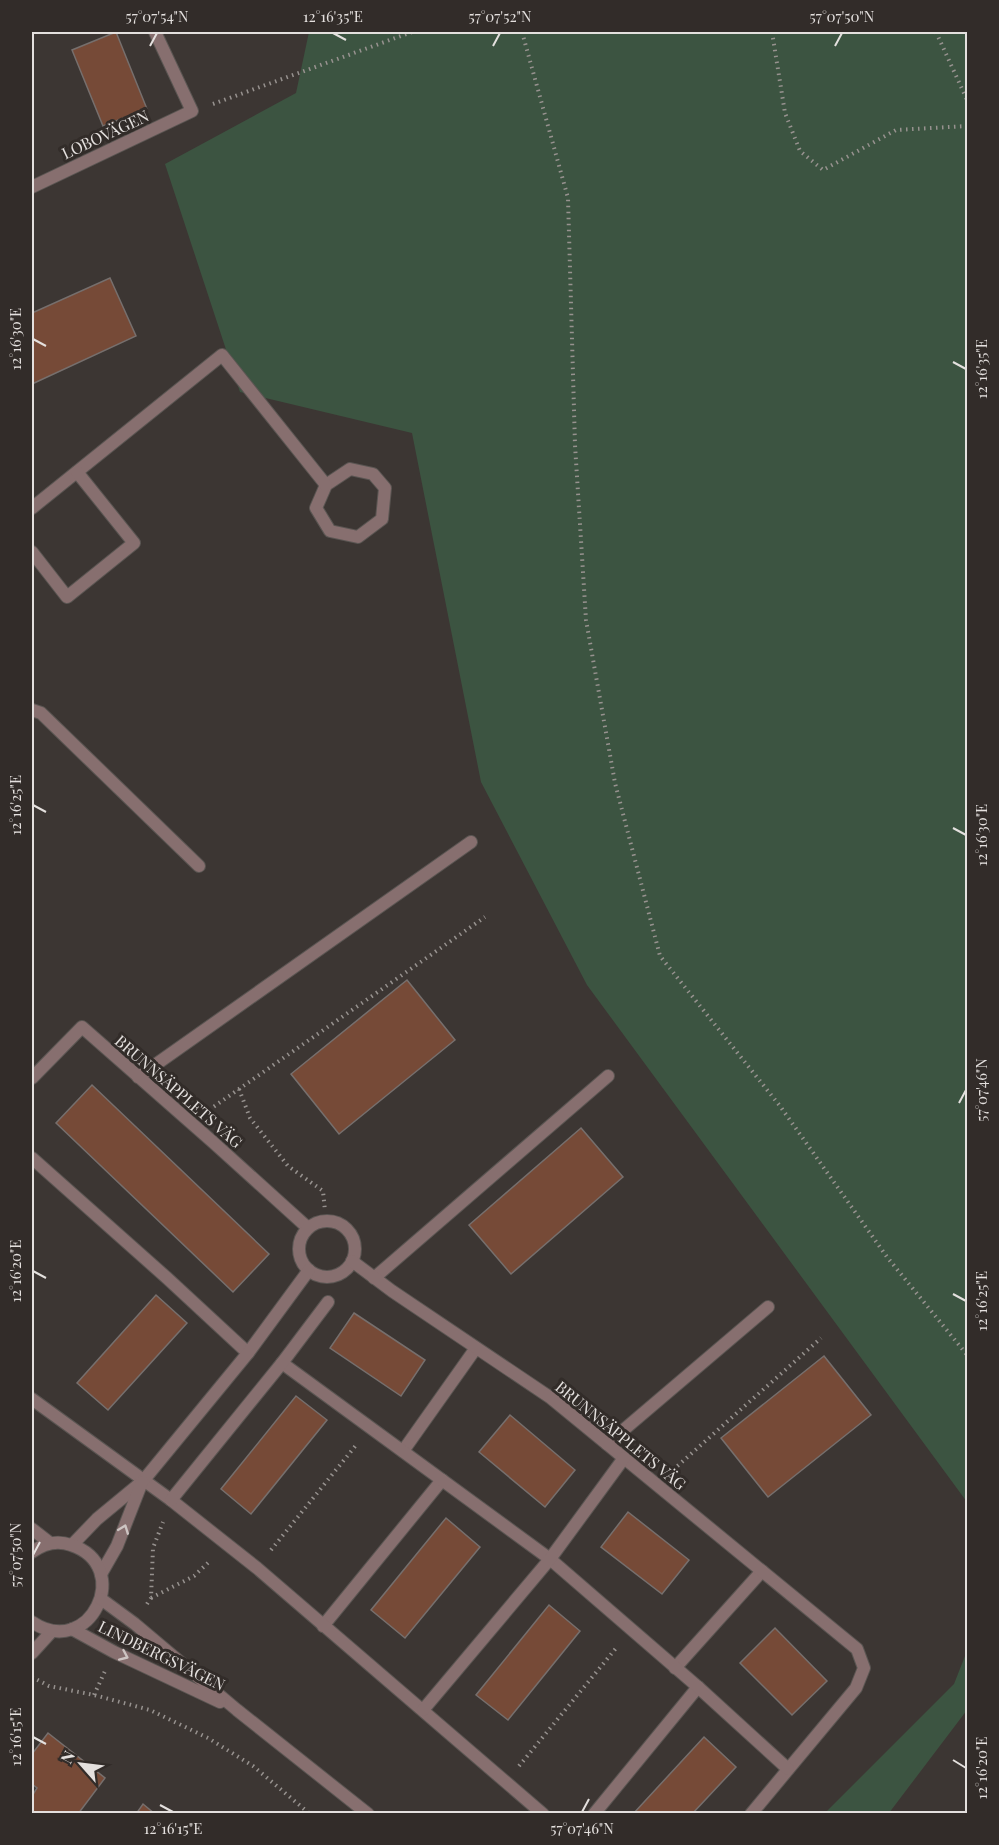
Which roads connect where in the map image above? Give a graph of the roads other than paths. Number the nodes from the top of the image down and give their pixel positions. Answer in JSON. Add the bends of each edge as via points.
{"nodes":[{"id":1,"x":155,"y":32,"type":"edge"},
{"id":2,"x":32,"y":187,"type":"edge"},
{"id":3,"x":77,"y":472,"type":"junction"},
{"id":4,"x":326,"y":485,"type":"junction"},
{"id":5,"x":32,"y":508,"type":"edge"},
{"id":6,"x":32,"y":552,"type":"edge"},
{"id":7,"x":32,"y":710,"type":"edge"},
{"id":8,"x":471,"y":842,"type":"dead end"},
{"id":9,"x":199,"y":866,"type":"dead end"},
{"id":10,"x":608,"y":1076,"type":"dead end"},
{"id":11,"x":138,"y":1077,"type":"junction"},
{"id":12,"x":32,"y":1078,"type":"edge"},
{"id":13,"x":32,"y":1158,"type":"edge"},
{"id":14,"x":308,"y":1228,"type":"junction"},
{"id":15,"x":352,"y":1261,"type":"junction"},
{"id":16,"x":309,"y":1270,"type":"junction"},
{"id":17,"x":374,"y":1278,"type":"junction"},
{"id":18,"x":328,"y":1302,"type":"dead end"},
{"id":19,"x":768,"y":1307,"type":"dead end"},
{"id":20,"x":476,"y":1348,"type":"junction"},
{"id":21,"x":248,"y":1353,"type":"junction"},
{"id":22,"x":282,"y":1363,"type":"junction"},
{"id":23,"x":32,"y":1399,"type":"edge"},
{"id":24,"x":607,"y":1444,"type":"junction"},
{"id":25,"x":403,"y":1451,"type":"junction"},
{"id":26,"x":624,"y":1458,"type":"junction"},
{"id":27,"x":143,"y":1480,"type":"junction"},
{"id":28,"x":442,"y":1480,"type":"junction"},
{"id":29,"x":171,"y":1500,"type":"junction"},
{"id":30,"x":32,"y":1529,"type":"edge"},
{"id":31,"x":50,"y":1543,"type":"junction"},
{"id":32,"x":72,"y":1545,"type":"junction"},
{"id":33,"x":32,"y":1552,"type":"edge"},
{"id":34,"x":550,"y":1559,"type":"junction"},
{"id":35,"x":762,"y":1571,"type":"junction"},
{"id":36,"x":100,"y":1574,"type":"junction"},
{"id":37,"x":101,"y":1599,"type":"junction"},
{"id":38,"x":32,"y":1622,"type":"edge"},
{"id":39,"x":323,"y":1626,"type":"junction"},
{"id":40,"x":72,"y":1629,"type":"junction"},
{"id":41,"x":52,"y":1630,"type":"junction"},
{"id":42,"x":32,"y":1653,"type":"edge"},
{"id":43,"x":675,"y":1668,"type":"junction"},
{"id":44,"x":698,"y":1688,"type":"junction"},
{"id":45,"x":237,"y":1710,"type":"junction"},
{"id":46,"x":423,"y":1710,"type":"junction"},
{"id":47,"x":788,"y":1769,"type":"junction"},
{"id":48,"x":368,"y":1814,"type":"edge"},
{"id":49,"x":543,"y":1814,"type":"edge"},
{"id":50,"x":594,"y":1814,"type":"edge"},
{"id":51,"x":751,"y":1814,"type":"edge"}],
"edges":[{"from":1,"to":2,"type":"street","name":"LOBOVÄGEN","via":[[192,111]]},
{"from":3,"to":4,"type":"street","via":[[222,355]]},
{"from":3,"to":5,"type":"street"},
{"from":3,"to":6,"type":"street","via":[[134,543],[67,597]]},
{"from":4,"to":4,"type":"street","via":[[316,508],[330,531],[358,537],[382,519],[385,488],[373,474],[350,469]]},
{"from":7,"to":9,"type":"street","via":[[41,713]]},
{"from":8,"to":11,"type":"street"},
{"from":10,"to":17,"type":"street"},
{"from":11,"to":12,"type":"street","name":"BRUNNSÄPPLETS VÄG","via":[[82,1027]]},
{"from":11,"to":14,"type":"street","name":"BRUNNSÄPPLETS VÄG"},
{"from":13,"to":21,"type":"street"},
{"from":14,"to":15,"type":"street","via":[[326,1221],[337,1222],[350,1231],[355,1246]]},
{"from":14,"to":16,"type":"street","via":[[299,1250]]},
{"from":15,"to":16,"type":"street","via":[[333,1276],[320,1276]]},
{"from":15,"to":17,"type":"street","name":"BRUNNSÄPPLETS VÄG"},
{"from":16,"to":21,"type":"street"},
{"from":17,"to":20,"type":"street","name":"BRUNNSÄPPLETS VÄG"},
{"from":18,"to":22,"type":"street"},
{"from":19,"to":24,"type":"street"},
{"from":20,"to":24,"type":"street","name":"BRUNNSÄPPLETS VÄG","via":[[551,1398]]},
{"from":20,"to":25,"type":"street"},
{"from":21,"to":27,"type":"street"},
{"from":22,"to":25,"type":"street"},
{"from":22,"to":29,"type":"street"},
{"from":23,"to":27,"type":"street"},
{"from":24,"to":26,"type":"street","name":"BRUNNSÄPPLETS VÄG"},
{"from":25,"to":28,"type":"street"},
{"from":26,"to":34,"type":"street"},
{"from":26,"to":35,"type":"street","name":"BRUNNSÄPPLETS VÄG"},
{"from":27,"to":29,"type":"street"},
{"from":27,"to":32,"type":"street"},
{"from":36,"to":27,"type":"street","one_way":true,"via":[[117,1546]]},
{"from":28,"to":34,"type":"street"},
{"from":28,"to":39,"type":"street"},
{"from":29,"to":39,"type":"street"},
{"from":30,"to":31,"type":"street"},
{"from":31,"to":32,"type":"street"},
{"from":31,"to":33,"type":"street"},
{"from":32,"to":36,"type":"street","via":[[90,1556]]},
{"from":34,"to":43,"type":"street"},
{"from":34,"to":46,"type":"street"},
{"from":35,"to":43,"type":"street"},
{"from":35,"to":47,"type":"street","name":"BRUNNSÄPPLETS VÄG","via":[[857,1649],[864,1668],[856,1688]]},
{"from":36,"to":37,"type":"street"},
{"from":37,"to":40,"type":"street","via":[[90,1617]]},
{"from":37,"to":45,"type":"street","name":"LINDBERGSVÄGEN"},
{"from":38,"to":41,"type":"street"},
{"from":39,"to":46,"type":"street"},
{"from":40,"to":41,"type":"street"},
{"from":40,"to":45,"type":"street","name":"LINDBERGSVÄGEN","one_way":true},
{"from":41,"to":42,"type":"street"},
{"from":43,"to":44,"type":"street"},
{"from":44,"to":47,"type":"street"},
{"from":44,"to":50,"type":"street"},
{"from":45,"to":48,"type":"street","name":"LINDBERGSVÄGEN"},
{"from":46,"to":49,"type":"street"},
{"from":47,"to":51,"type":"street"}]}
